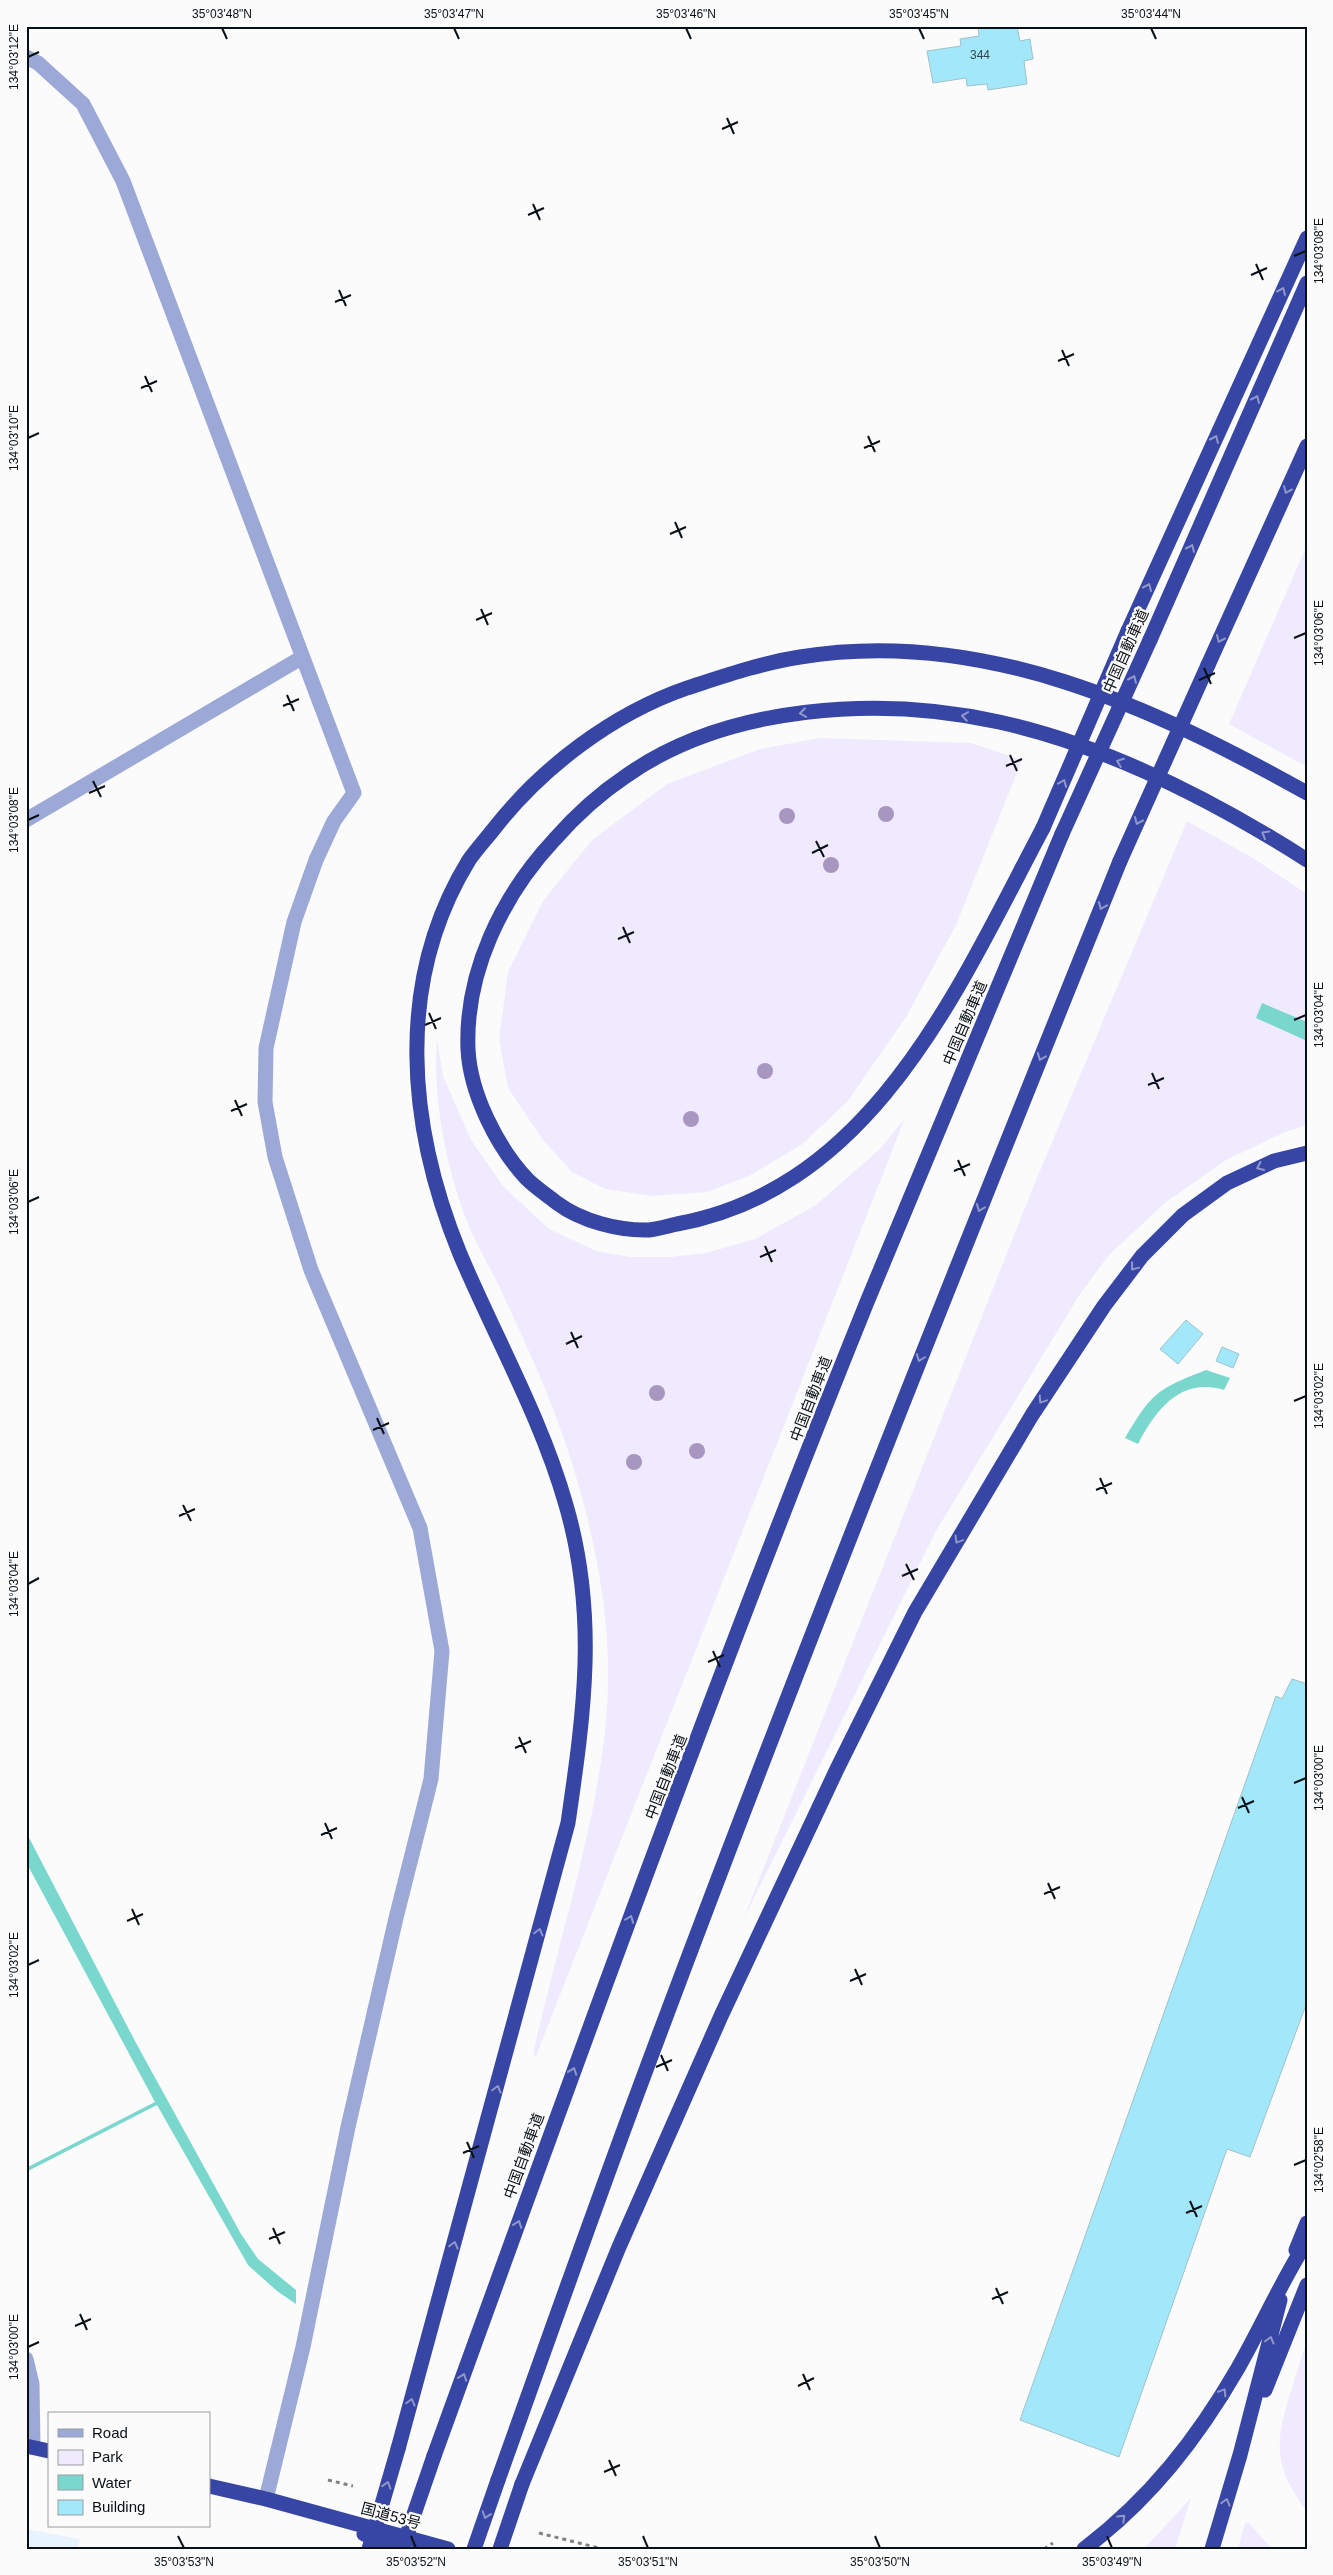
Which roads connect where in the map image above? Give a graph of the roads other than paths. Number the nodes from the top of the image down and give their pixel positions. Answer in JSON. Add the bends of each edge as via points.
{"nodes":[{"id":1,"x":26,"y":57,"type":"edge"},
{"id":2,"x":1307,"y":238,"type":"edge"},
{"id":3,"x":1307,"y":283,"type":"edge"},
{"id":4,"x":1307,"y":446,"type":"edge"},
{"id":5,"x":301,"y":658,"type":"junction"},
{"id":6,"x":1307,"y":793,"type":"edge"},
{"id":7,"x":26,"y":820,"type":"edge"},
{"id":8,"x":1307,"y":860,"type":"edge"},
{"id":9,"x":1307,"y":1153,"type":"edge"},
{"id":10,"x":1307,"y":2223,"type":"edge"},
{"id":11,"x":1307,"y":2241,"type":"edge"},
{"id":12,"x":1287,"y":2272,"type":"junction"},
{"id":13,"x":1307,"y":2285,"type":"edge"},
{"id":14,"x":26,"y":2359,"type":"edge"},
{"id":15,"x":30,"y":2447,"type":"edge"},
{"id":16,"x":48,"y":2450,"type":"edge"},
{"id":17,"x":1240,"y":2454,"type":"junction"},
{"id":18,"x":210,"y":2486,"type":"edge"},
{"id":19,"x":266,"y":2499,"type":"junction"},
{"id":20,"x":325,"y":2517,"type":"junction"},
{"id":21,"x":369,"y":2549,"type":"edge"},
{"id":22,"x":397,"y":2549,"type":"edge"},
{"id":23,"x":402,"y":2549,"type":"edge"},
{"id":24,"x":448,"y":2549,"type":"edge"},
{"id":25,"x":474,"y":2549,"type":"edge"},
{"id":26,"x":500,"y":2549,"type":"edge"},
{"id":27,"x":1084,"y":2549,"type":"edge"},
{"id":28,"x":1212,"y":2549,"type":"edge"}],
"edges":[{"from":1,"to":5,"type":"street","via":[[38,63],[83,104],[123,181]]},
{"from":8,"to":2,"type":"highway","one_way":true,"bridge":true,"via":[[1206,801],[1136,769],[1066,741],[1000,722],[924,711],[867,708],[804,712],[738,725],[683,744],[629,773],[580,810],[540,855],[514,893],[481,959],[469,1012],[468,1054],[480,1103],[502,1148],[529,1181],[564,1208],[604,1224],[648,1230],[734,1208],[790,1180],[832,1149],[879,1103],[926,1042],[1043,828],[1128,631]]},
{"from":23,"to":3,"type":"highway","name":"中国自動車道","one_way":true,"bridge":true,"via":[[575,2064],[866,1305],[1062,834]]},
{"from":4,"to":25,"type":"highway","one_way":true,"bridge":true,"via":[[1120,861],[934,1323],[642,2080]]},
{"from":5,"to":7,"type":"street"},
{"from":5,"to":19,"type":"street","via":[[354,793],[334,821],[294,922],[266,1048],[265,1102],[275,1157],[311,1270],[420,1528],[442,1651],[432,1779],[348,2127],[303,2347]]},
{"from":21,"to":6,"type":"highway","one_way":true,"bridge":true,"via":[[568,1823],[582,1731],[587,1652],[582,1582],[566,1505],[536,1422],[460,1252],[438,1193],[423,1139],[417,1080],[417,1020],[426,966],[442,914],[469,860],[506,814],[553,767],[608,727],[666,695],[733,672],[800,657],[872,650],[935,654],[1017,666],[1165,719]]},
{"from":9,"to":26,"type":"highway","one_way":true,"bridge":true,"via":[[1274,1161],[1227,1183],[1183,1215],[1142,1256],[1104,1306],[1032,1414],[931,1586],[842,1760],[721,2016],[619,2247],[522,2484]]},
{"from":10,"to":12,"type":"highway"},
{"from":11,"to":12,"type":"highway"},
{"from":17,"to":12,"type":"highway","one_way":true},
{"from":27,"to":12,"type":"highway","one_way":true,"via":[[1114,2526],[1160,2482],[1198,2432],[1238,2368]]},
{"from":13,"to":17,"type":"highway"},
{"from":14,"to":15,"type":"street","via":[[32,2384]]},
{"from":15,"to":16,"type":"highway"},
{"from":28,"to":17,"type":"highway","one_way":true},
{"from":18,"to":19,"type":"highway","name":"国道53号"},
{"from":19,"to":20,"type":"highway","name":"国道53号"},
{"from":20,"to":22,"type":"highway","name":"国道53号"},
{"from":20,"to":24,"type":"highway","name":"国道53号"}]}
